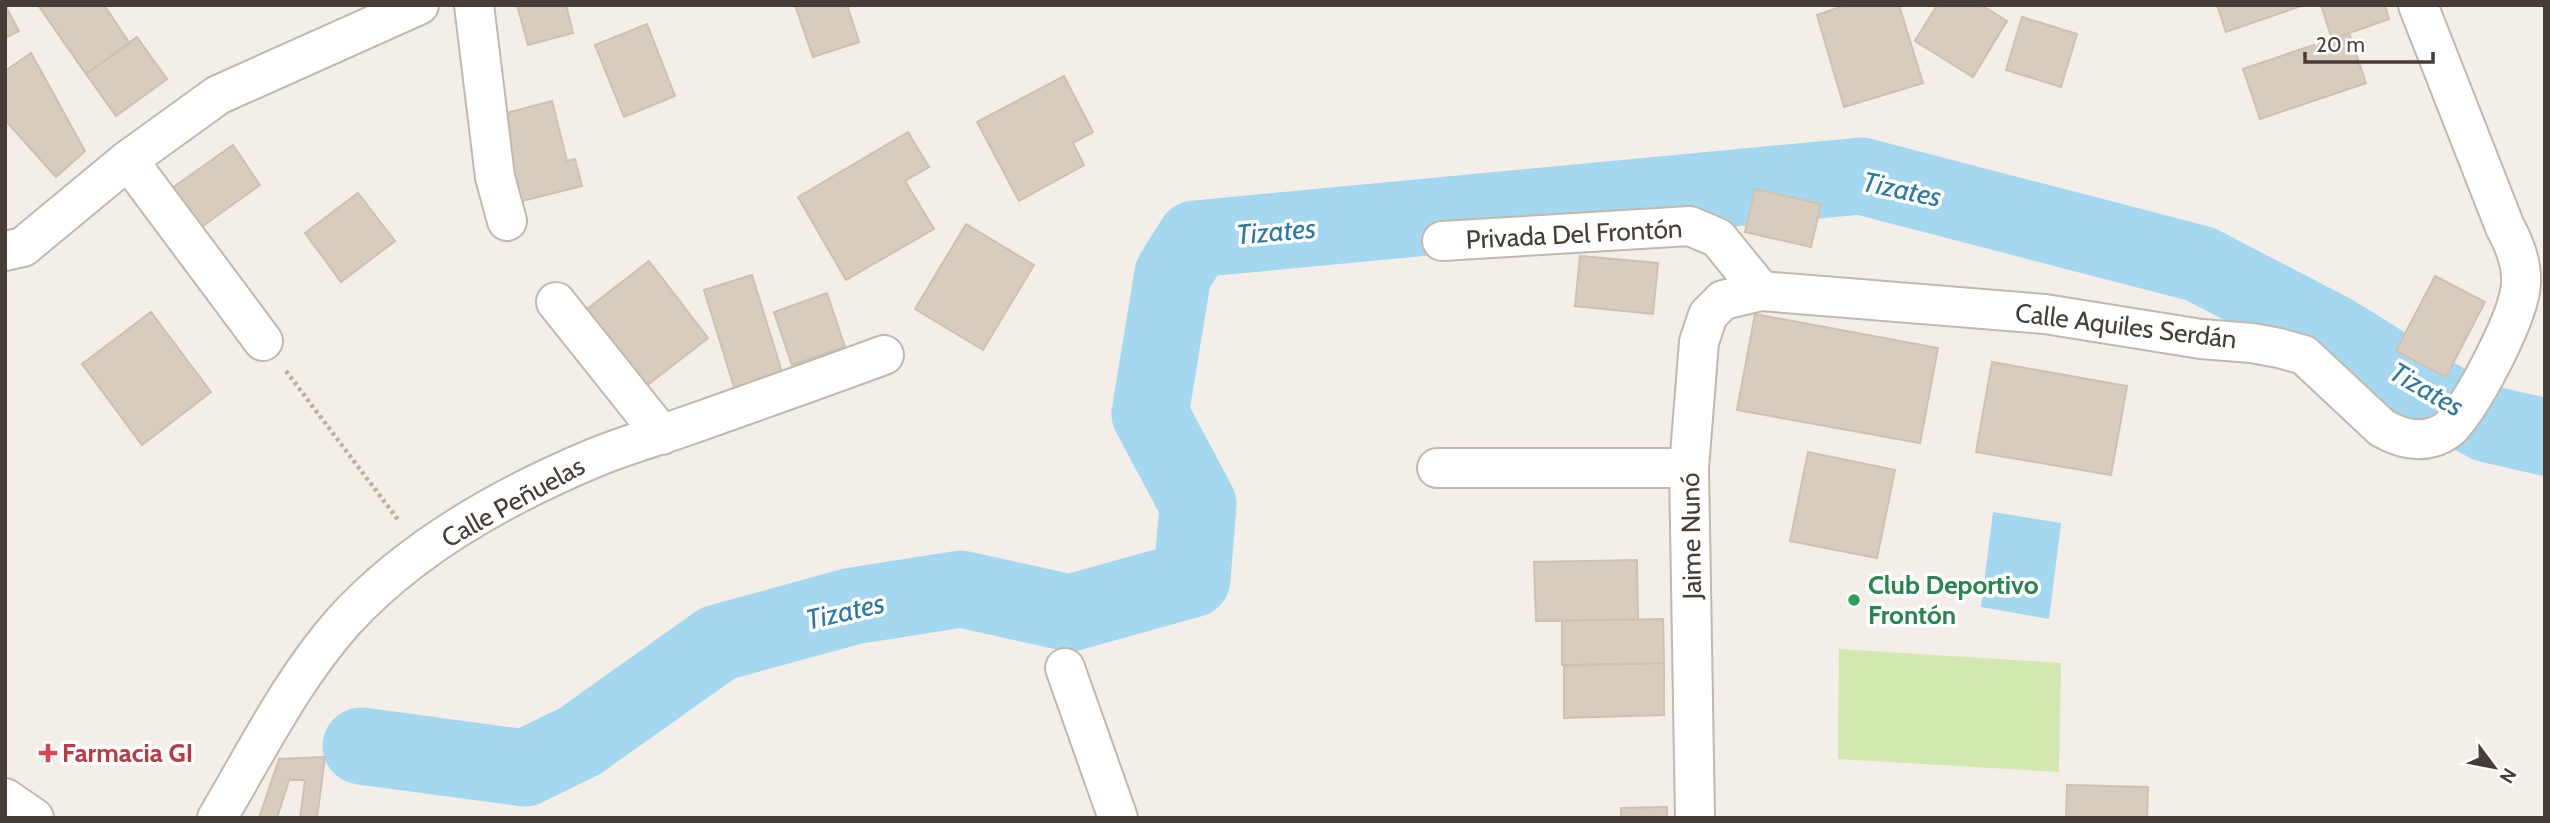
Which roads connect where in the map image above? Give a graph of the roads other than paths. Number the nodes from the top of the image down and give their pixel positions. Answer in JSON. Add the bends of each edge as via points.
{"nodes":[{"id":1,"x":419,"y":5,"type":"edge"},
{"id":2,"x":474,"y":5,"type":"edge"},
{"id":3,"x":2418,"y":5,"type":"edge"},
{"id":4,"x":128,"y":160,"type":"junction"},
{"id":5,"x":507,"y":221,"type":"dead end"},
{"id":6,"x":1442,"y":241,"type":"dead end"},
{"id":7,"x":5,"y":251,"type":"edge"},
{"id":8,"x":1761,"y":291,"type":"junction"},
{"id":9,"x":555,"y":302,"type":"dead end"},
{"id":10,"x":264,"y":341,"type":"road end"},
{"id":11,"x":884,"y":355,"type":"dead end"},
{"id":12,"x":662,"y":435,"type":"junction"},
{"id":13,"x":1437,"y":468,"type":"dead end"},
{"id":14,"x":1689,"y":468,"type":"junction"},
{"id":15,"x":1065,"y":668,"type":"dead end"},
{"id":16,"x":5,"y":798,"type":"edge"},
{"id":17,"x":34,"y":818,"type":"edge"},
{"id":18,"x":217,"y":818,"type":"edge"},
{"id":19,"x":1118,"y":818,"type":"edge"},
{"id":20,"x":1695,"y":818,"type":"edge"}],
"edges":[{"from":1,"to":4,"type":"street","via":[[218,94]]},
{"from":2,"to":5,"type":"street","via":[[495,177]]},
{"from":3,"to":8,"type":"street","name":"Calle Aquiles Serdán","via":[[2515,245],[2522,284],[2518,303],[2481,381],[2455,423],[2433,437],[2407,439],[2382,428],[2304,355],[2278,348],[2045,314]]},
{"from":4,"to":7,"type":"street","via":[[23,247]]},
{"from":4,"to":10,"type":"street"},
{"from":6,"to":8,"type":"street","name":"Privada Del Frontón","via":[[1690,226],[1729,248]]},
{"from":8,"to":14,"type":"street","name":"Jaime Nunó","via":[[1723,300],[1709,315],[1699,342]]},
{"from":9,"to":12,"type":"street"},
{"from":11,"to":12,"type":"street","name":"Calle Peñuelas"},
{"from":12,"to":18,"type":"street","name":"Calle Peñuelas","via":[[535,484],[477,516],[382,585],[313,659]]},
{"from":13,"to":14,"type":"street"},
{"from":14,"to":20,"type":"street","name":"Jaime Nunó"},
{"from":15,"to":19,"type":"street"},
{"from":16,"to":17,"type":"street"}]}
